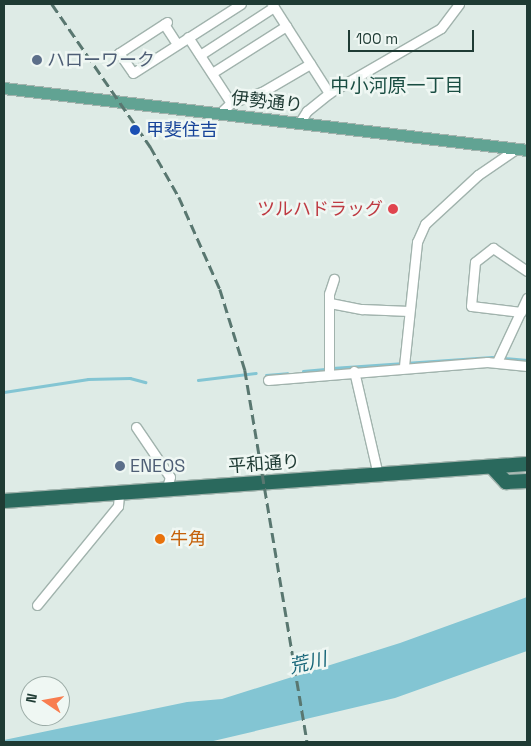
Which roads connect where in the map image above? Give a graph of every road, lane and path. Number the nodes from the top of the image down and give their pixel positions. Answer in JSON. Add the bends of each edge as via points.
{"nodes":[{"id":1,"x":241,"y":4,"type":"edge"},
{"id":2,"x":459,"y":4,"type":"edge"},
{"id":3,"x":273,"y":6,"type":"edge"},
{"id":4,"x":286,"y":26,"type":"junction"},
{"id":5,"x":188,"y":37,"type":"junction"},
{"id":6,"x":177,"y":44,"type":"junction"},
{"id":7,"x":200,"y":55,"type":"junction"},
{"id":8,"x":310,"y":64,"type":"junction"},
{"id":9,"x":212,"y":73,"type":"junction"},
{"id":10,"x":4,"y":88,"type":"edge"},
{"id":11,"x":329,"y":93,"type":"junction"},
{"id":12,"x":231,"y":103,"type":"junction"},
{"id":13,"x":218,"y":114,"type":"junction"},
{"id":14,"x":300,"y":122,"type":"junction"},
{"id":15,"x":521,"y":149,"type":"edge"},
{"id":16,"x":527,"y":271,"type":"edge"},
{"id":17,"x":334,"y":279,"type":"dead end"},
{"id":18,"x":527,"y":298,"type":"edge"},
{"id":19,"x":330,"y":303,"type":"junction"},
{"id":20,"x":409,"y":311,"type":"junction"},
{"id":21,"x":521,"y":312,"type":"junction"},
{"id":22,"x":498,"y":362,"type":"junction"},
{"id":23,"x":404,"y":366,"type":"junction"},
{"id":24,"x":527,"y":366,"type":"edge"},
{"id":25,"x":354,"y":371,"type":"junction"},
{"id":26,"x":329,"y":373,"type":"junction"},
{"id":27,"x":268,"y":380,"type":"dead end"},
{"id":28,"x":136,"y":427,"type":"dead end"},
{"id":29,"x":527,"y":464,"type":"edge"},
{"id":30,"x":492,"y":467,"type":"junction"},
{"id":31,"x":378,"y":475,"type":"junction"},
{"id":32,"x":527,"y":481,"type":"edge"},
{"id":33,"x":166,"y":490,"type":"junction"},
{"id":34,"x":120,"y":494,"type":"junction"},
{"id":35,"x":4,"y":501,"type":"edge"},
{"id":36,"x":37,"y":605,"type":"dead end"}],
"edges":[{"from":1,"to":5,"type":"street"},
{"from":2,"to":11,"type":"street","via":[[442,28]]},
{"from":3,"to":4,"type":"street"},
{"from":3,"to":7,"type":"street"},
{"from":4,"to":8,"type":"street"},
{"from":4,"to":9,"type":"street"},
{"from":5,"to":6,"type":"street"},
{"from":5,"to":7,"type":"street"},
{"from":6,"to":6,"type":"street","via":[[133,73],[120,53],[166,23]]},
{"from":7,"to":9,"type":"street"},
{"from":8,"to":11,"type":"street"},
{"from":8,"to":12,"type":"street","via":[[262,92]]},
{"from":9,"to":12,"type":"street"},
{"from":10,"to":13,"type":"main road","name":"伊勢通り"},
{"from":11,"to":14,"type":"street"},
{"from":12,"to":13,"type":"street"},
{"from":13,"to":14,"type":"main road","name":"伊勢通り"},
{"from":14,"to":15,"type":"main road","name":"伊勢通り"},
{"from":15,"to":20,"type":"street","via":[[478,175],[425,224],[417,242]]},
{"from":16,"to":21,"type":"street","via":[[493,248],[475,262],[471,306]]},
{"from":17,"to":19,"type":"street"},
{"from":18,"to":21,"type":"street"},
{"from":19,"to":20,"type":"street","via":[[362,309]]},
{"from":19,"to":26,"type":"street"},
{"from":20,"to":23,"type":"street"},
{"from":21,"to":22,"type":"street"},
{"from":22,"to":23,"type":"street"},
{"from":22,"to":24,"type":"street"},
{"from":23,"to":25,"type":"street"},
{"from":25,"to":26,"type":"street"},
{"from":25,"to":31,"type":"street"},
{"from":26,"to":27,"type":"street"},
{"from":28,"to":33,"type":"street","via":[[170,477]]},
{"from":29,"to":30,"type":"highway","name":"平和通り"},
{"from":30,"to":31,"type":"highway","name":"平和通り"},
{"from":30,"to":32,"type":"highway","via":[[506,482]]},
{"from":31,"to":33,"type":"highway","name":"平和通り"},
{"from":33,"to":34,"type":"highway","name":"平和通り"},
{"from":34,"to":35,"type":"highway","name":"平和通り"},
{"from":34,"to":36,"type":"street","via":[[118,506]]}]}
